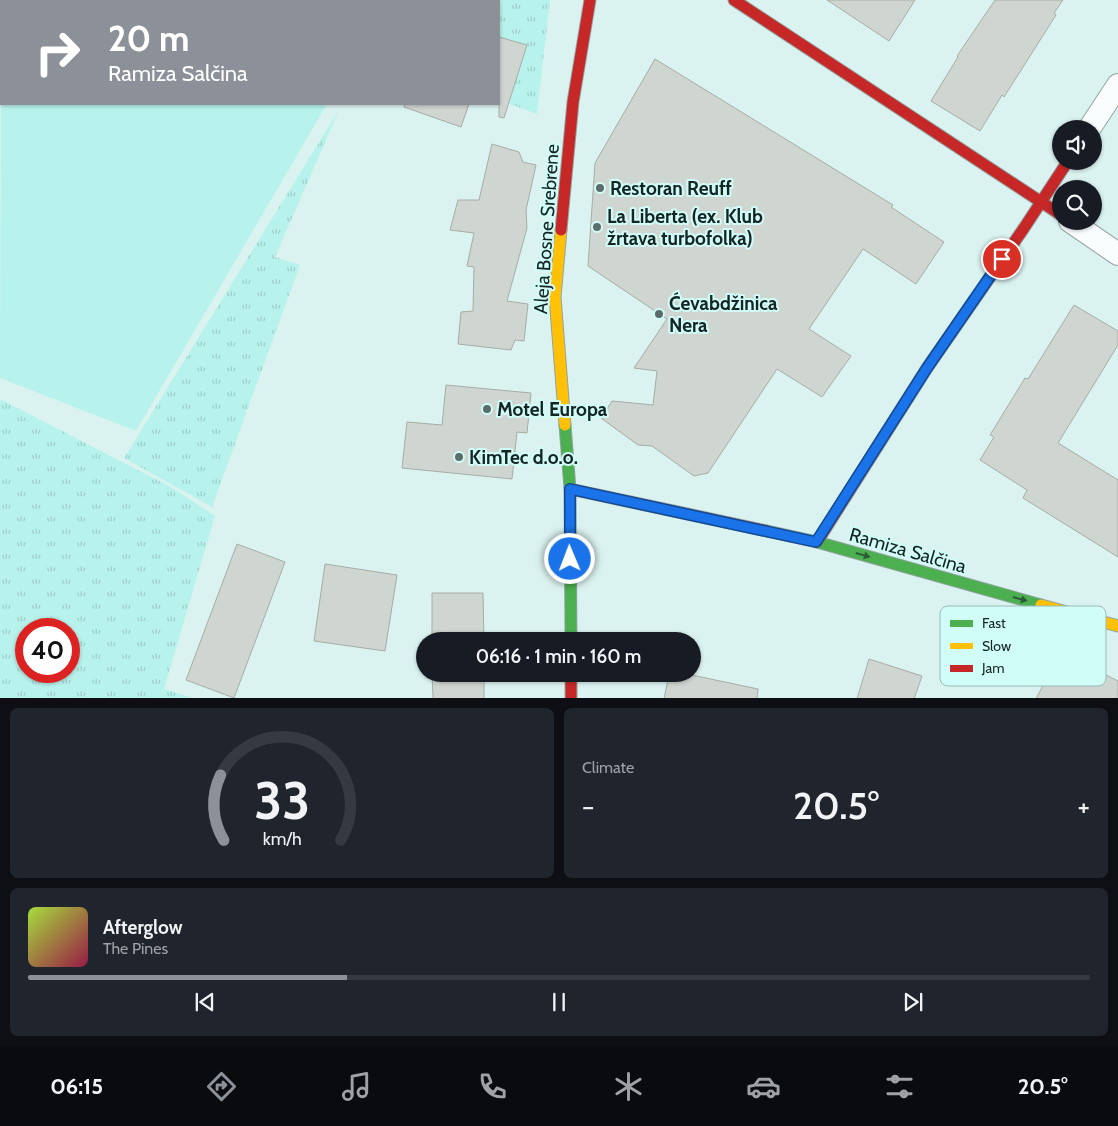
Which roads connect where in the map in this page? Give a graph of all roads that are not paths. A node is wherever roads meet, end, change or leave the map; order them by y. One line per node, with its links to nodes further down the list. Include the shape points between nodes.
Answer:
1 (590, 0): 10 (street, Aleja Bosne Srebrene, via 573,102 555,297)
2 (734, 0): 6 (street)
3 (1118, 85): 4 (street)
4 (1095, 120)
5 (1062, 170): 6 (street)
6 (1041, 202): 7 (street); 11 (street, via 927,368)
7 (1052, 209)
8 (1083, 230): 9 (street)
9 (1118, 254)
10 (570, 489): 11 (street, Ramiza Salčina); 13 (street, Aleja Bosne Srebrene)
11 (816, 542): 12 (street, Ramiza Salčina, one-way to 12)
12 (1046, 606)
13 (571, 632)
14 (571, 682): 15 (street)
15 (571, 698)

